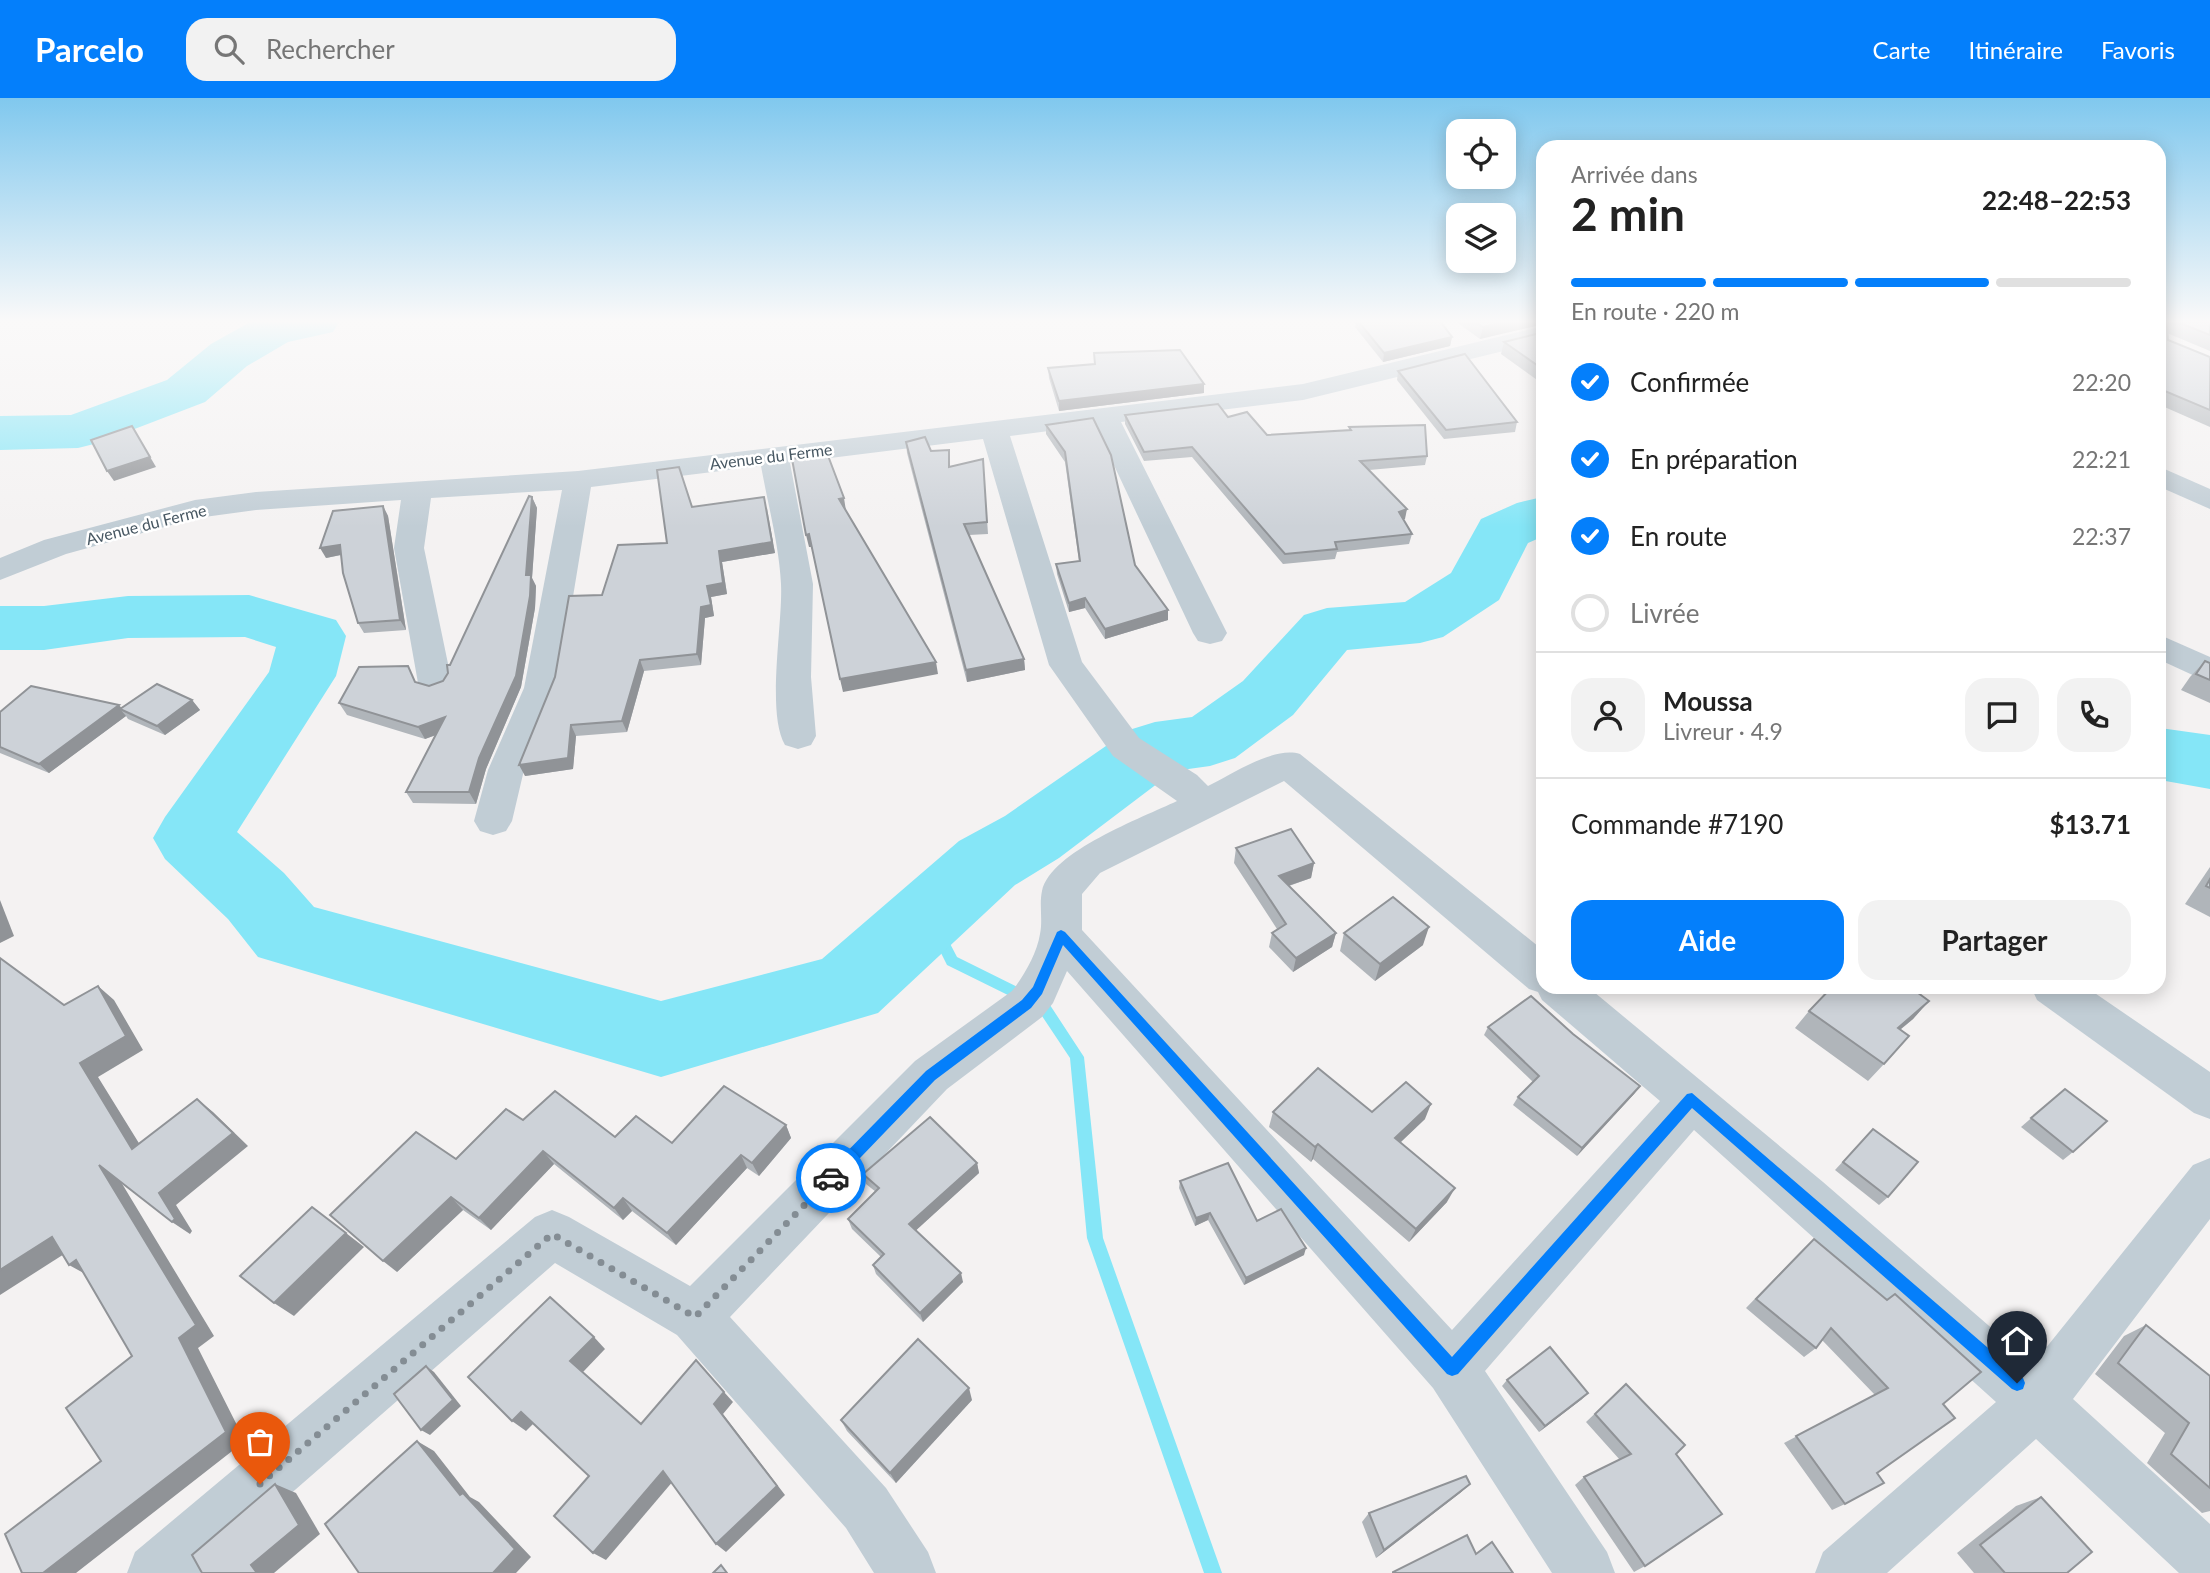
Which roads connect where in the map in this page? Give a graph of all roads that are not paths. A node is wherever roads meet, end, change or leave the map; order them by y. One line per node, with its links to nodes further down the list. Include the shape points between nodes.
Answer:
1 (1312, 390): 2 (street, Avenue du Ferme)
2 (1105, 416): 3 (street, Avenue du Ferme); 10 (street)
3 (994, 430): 4 (street, Avenue du Ferme); 15 (street, via 1066,665 1126,747)
4 (774, 456): 6 (street, Avenue du Ferme); 14 (street, via 797,584 794,677)
5 (2166, 479): 8 (street)
6 (578, 480): 7 (street, Avenue du Ferme); 16 (street, via 541,688 506,770)
7 (417, 492): 9 (street, Avenue du Ferme, via 195,509 55,547); 13 (street, via 409,548)
8 (2210, 500)
9 (0, 570)
10 (1210, 633)
11 (2166, 649): 12 (street)
12 (2210, 671)
13 (435, 683)
14 (798, 736)
15 (1193, 794): 17 (street, via 1086,862 1062,890); 18 (street, via 1287,763)
16 (493, 821)
17 (1061, 935): 24 (street, via 1032,997 931,1075); 25 (street)
18 (1536, 969)
19 (1565, 994): 22 (street)
20 (2062, 994): 21 (street)
21 (2210, 1098)
22 (1692, 1099): 25 (street); 26 (street)
23 (2210, 1181): 26 (street)
24 (695, 1317): 28 (street, via 552,1234); 29 (street, via 866,1508)
25 (1452, 1369): 30 (street)
26 (2038, 1401): 27 (street); 31 (street)
27 (2210, 1563)
28 (156, 1573)
29 (907, 1573)
30 (1586, 1573)
31 (1843, 1573)

